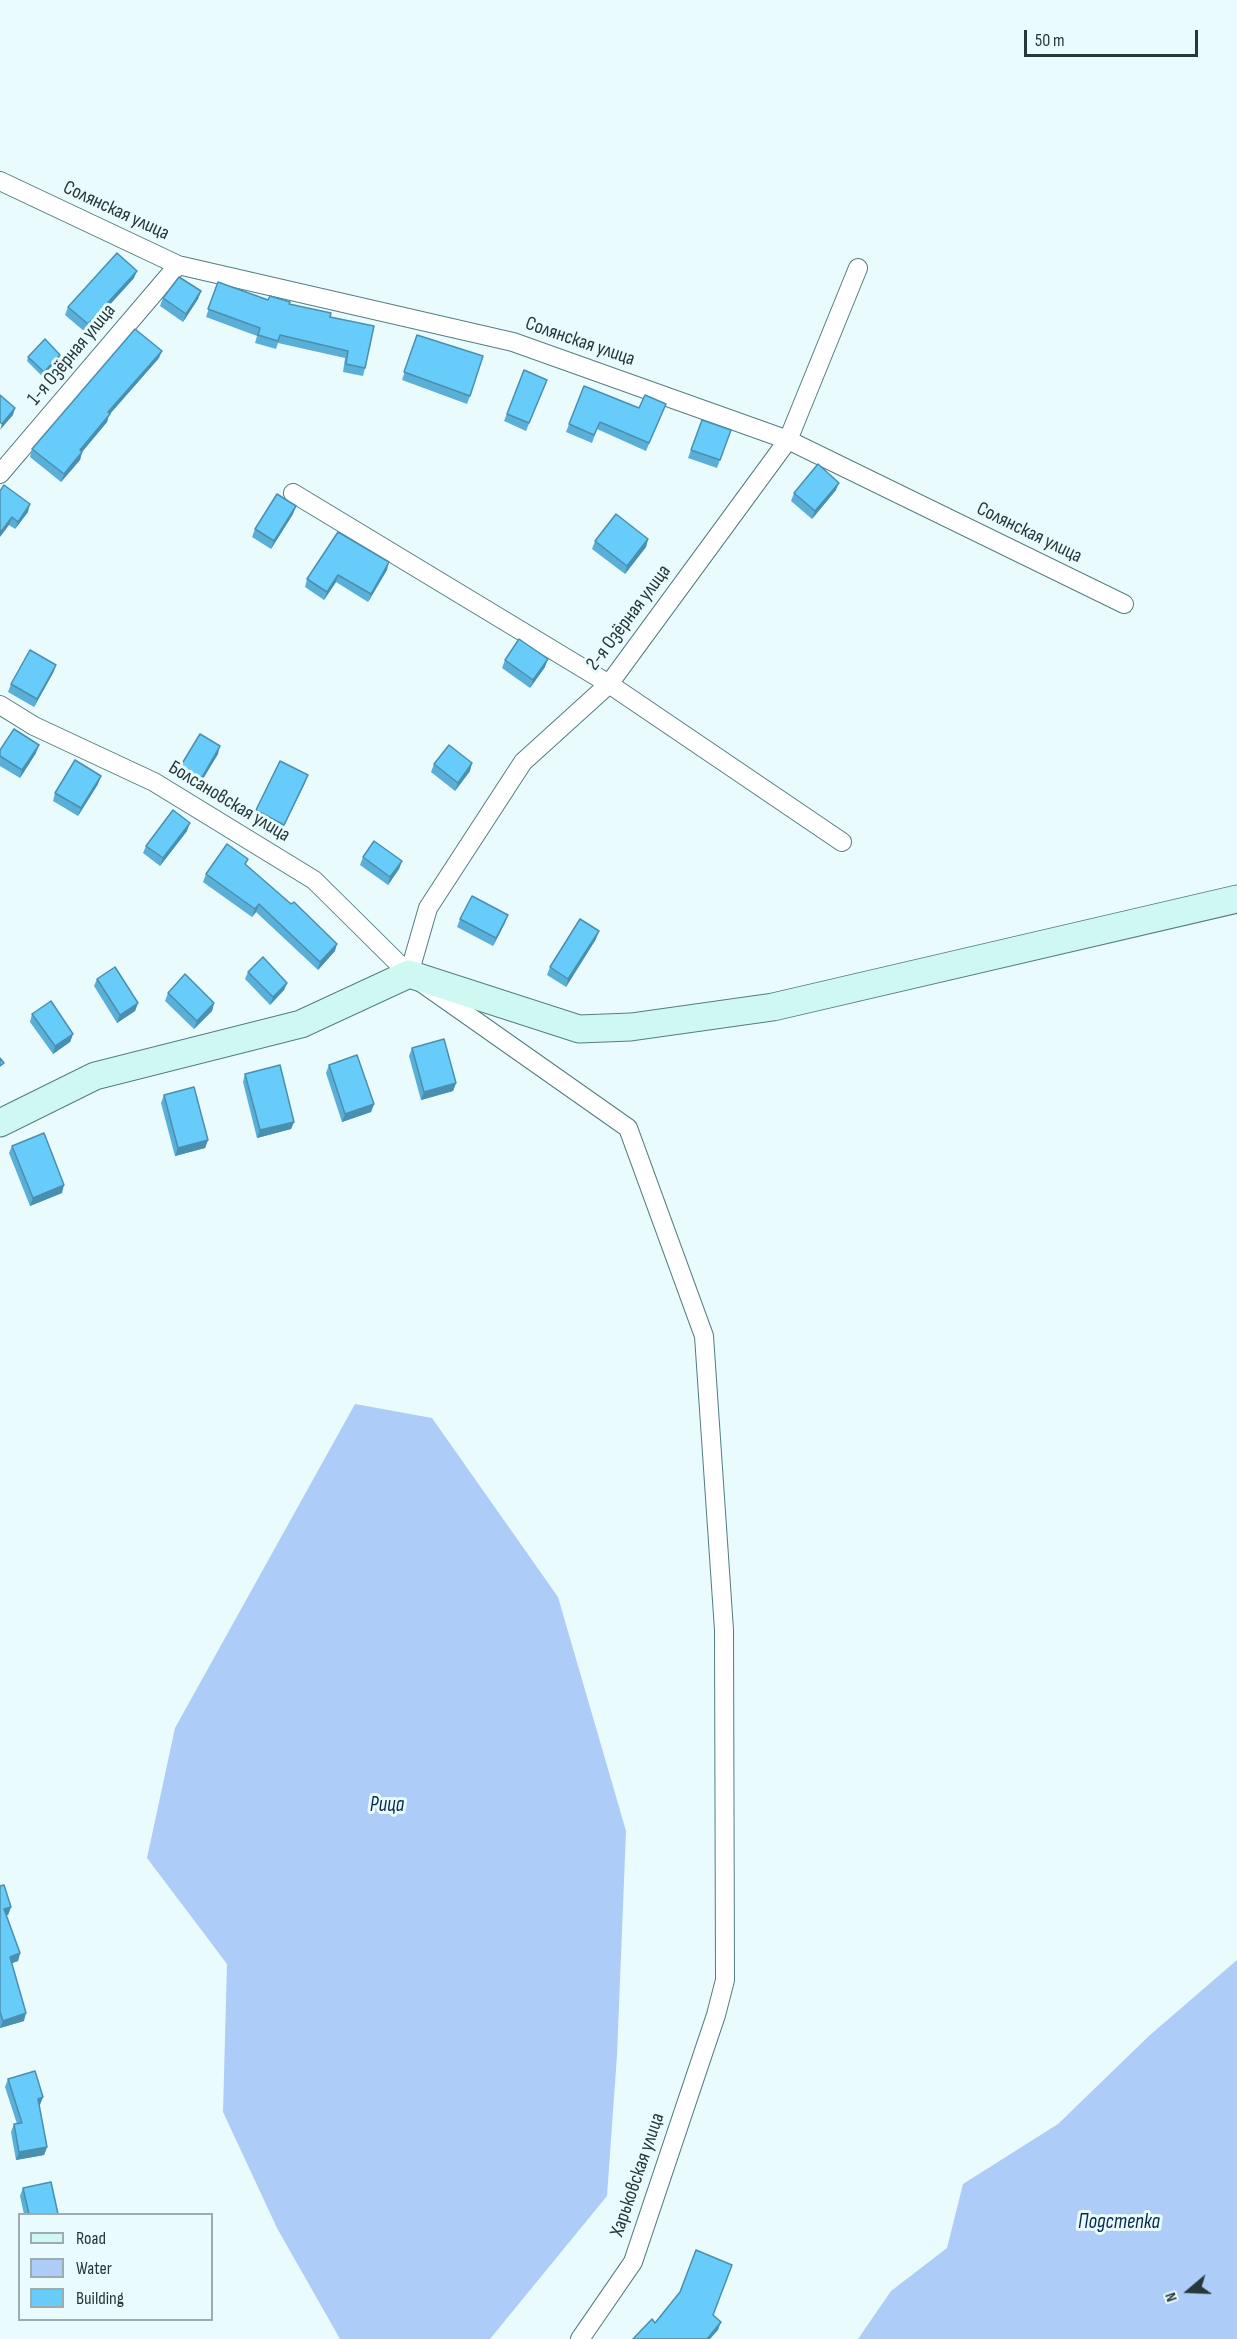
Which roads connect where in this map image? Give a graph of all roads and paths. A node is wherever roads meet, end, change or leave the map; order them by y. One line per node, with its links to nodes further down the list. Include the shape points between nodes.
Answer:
1 (0, 181): 2 (street, Солянская улица)
2 (178, 265): 4 (street, Солянская улица, via 513,342); 5 (street, 1-я Озёрная улица)
3 (858, 268): 4 (street, 2-я Озёрная улица)
4 (788, 440): 7 (street, Солянская улица); 8 (street, 2-я Озёрная улица)
5 (0, 474)
6 (293, 493): 8 (street)
7 (1124, 604)
8 (609, 684): 10 (street); 12 (street, 2-я Озёрная улица, via 524,762 428,908)
9 (0, 705): 12 (street, Болсановская улица, via 34,726 154,783 314,880)
10 (842, 842)
11 (1237, 899): 12 (street, via 773,1007 631,1027 579,1029)
12 (409, 974): 13 (street, via 301,1024 95,1076); 14 (street, Болсановская улица, via 628,1128 704,1336 724,1630 725,1980)
13 (0, 1123)
14 (716, 2015): 15 (street, Харьковская улица, via 633,2262)
15 (580, 2339)

